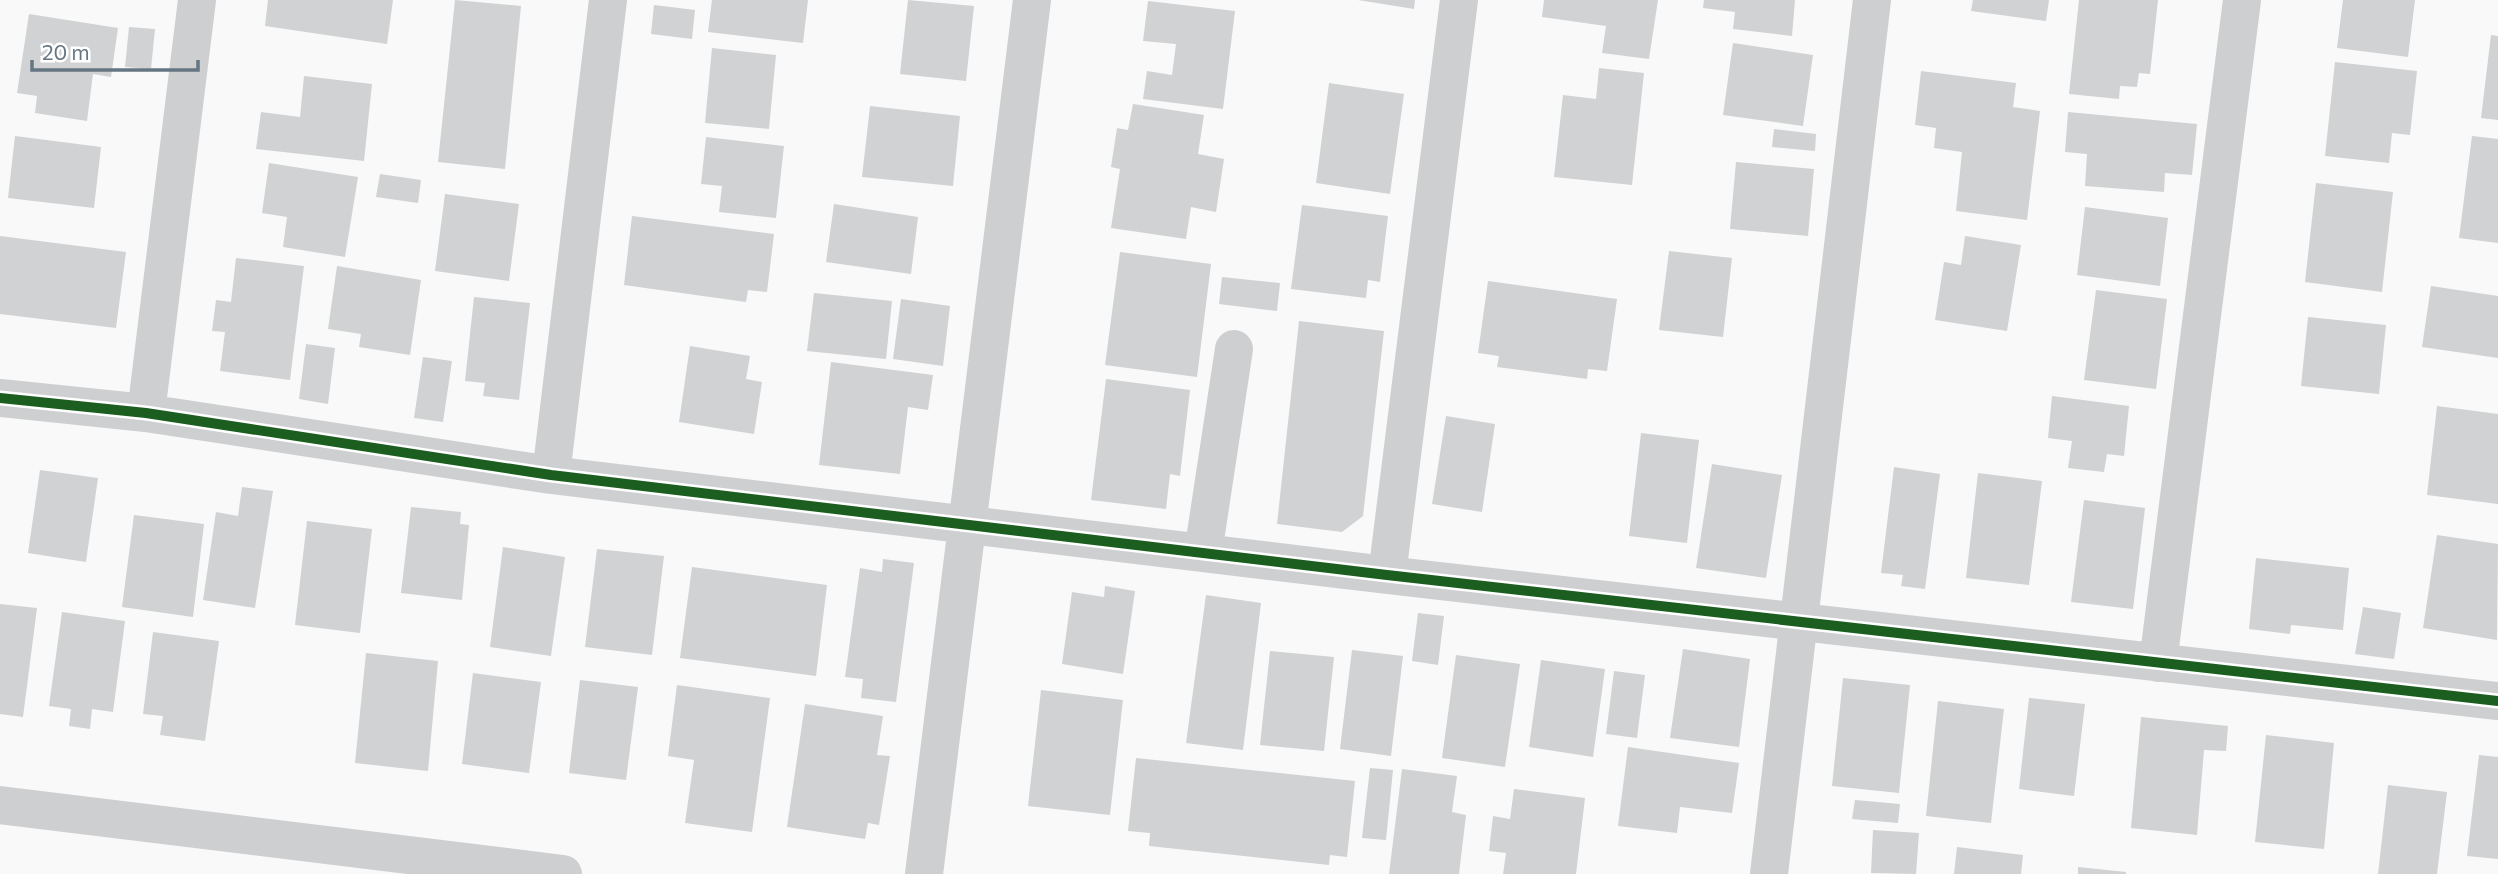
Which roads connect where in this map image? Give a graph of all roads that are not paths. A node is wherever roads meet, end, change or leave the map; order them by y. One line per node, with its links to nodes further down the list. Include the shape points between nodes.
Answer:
1 (197, 0): 9 (street)
2 (608, 0): 10 (street)
3 (1032, 0): 11 (street)
4 (1459, 0): 13 (street)
5 (1872, 0): 14 (street)
6 (2242, 0): 15 (street)
7 (1234, 349): 12 (street)
8 (0, 398): 9 (street)
9 (146, 413): 10 (street)
10 (551, 475): 11 (street)
11 (965, 525): 12 (street); 20 (street)
12 (1203, 553): 13 (street)
13 (1387, 575): 14 (street)
14 (1798, 621): 15 (street); 21 (street)
15 (2158, 663): 16 (street)
16 (2498, 701)
17 (0, 805): 18 (street)
18 (504, 870): 19 (street)
19 (563, 874)
20 (924, 874)
21 (1769, 874)

